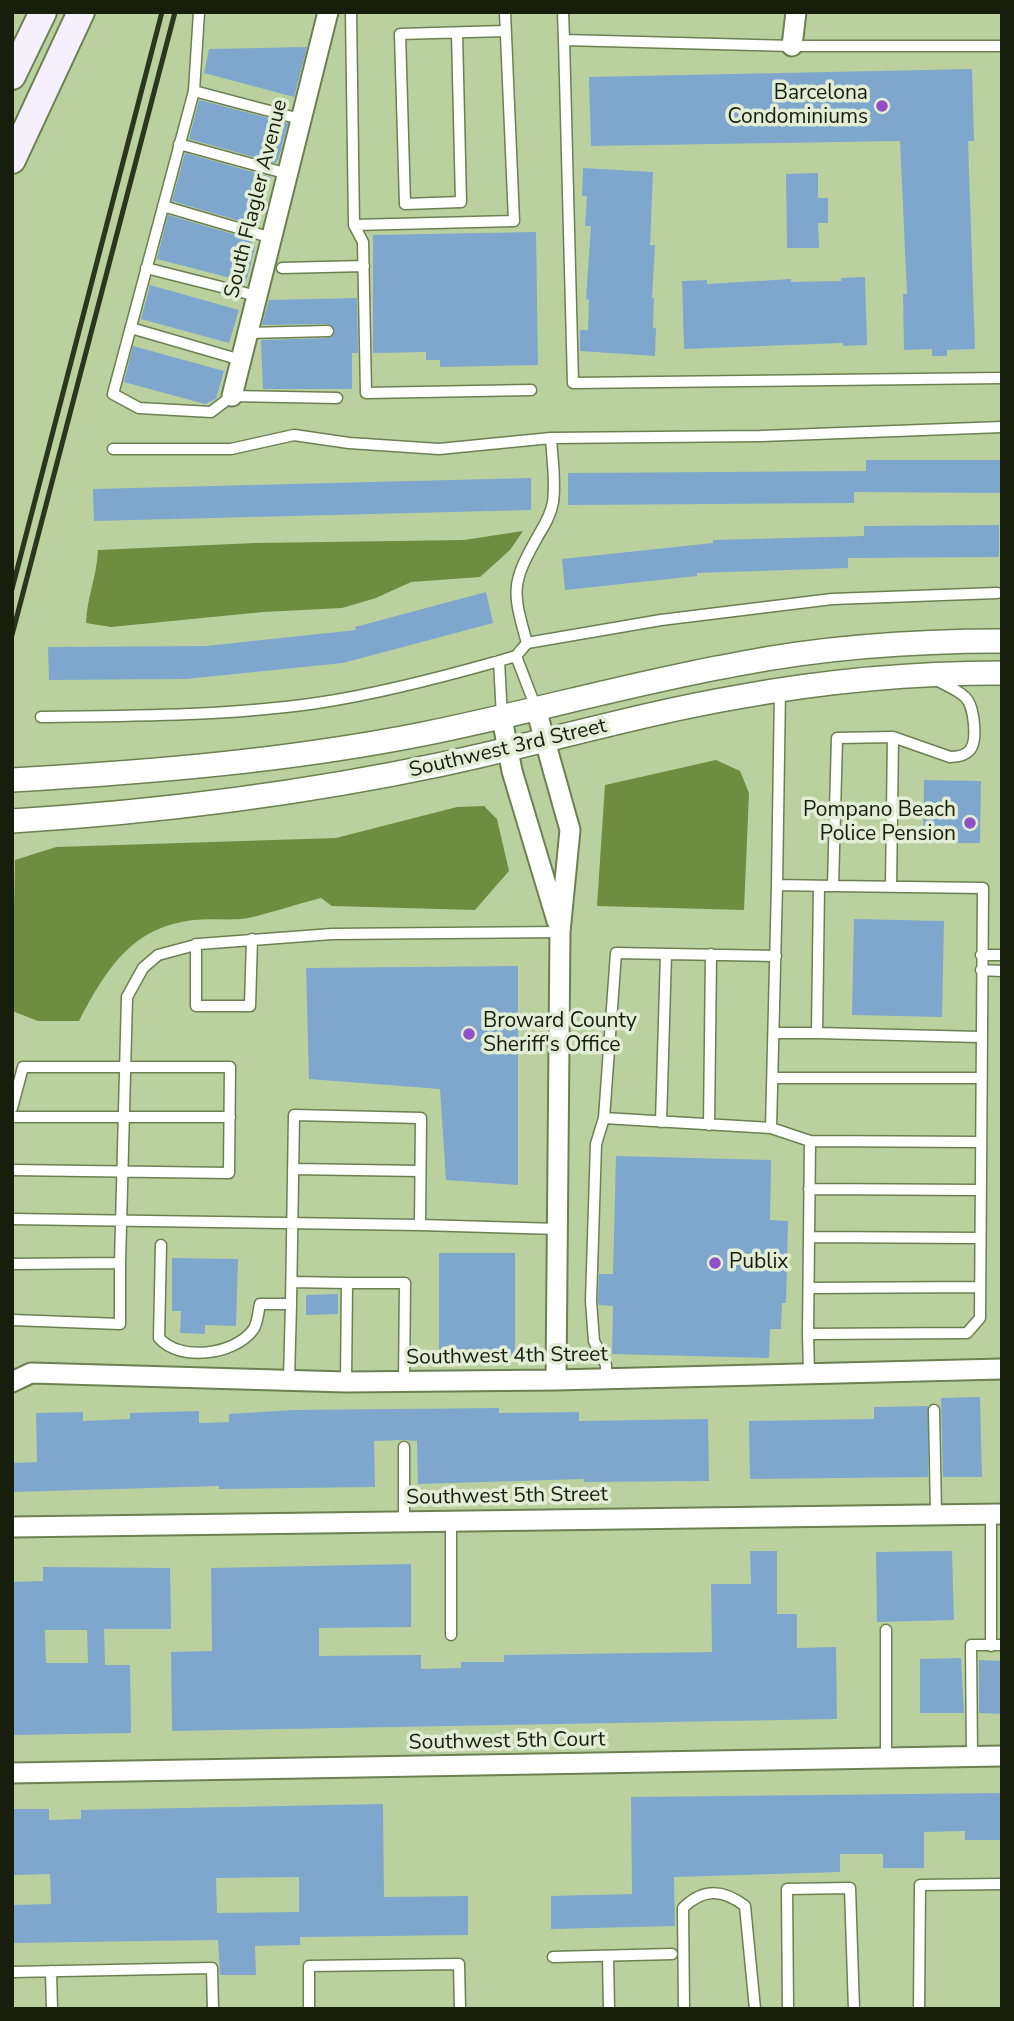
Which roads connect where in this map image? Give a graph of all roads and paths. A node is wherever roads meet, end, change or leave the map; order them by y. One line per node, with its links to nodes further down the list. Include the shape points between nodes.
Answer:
1 (43, 12): 14 (main road)
2 (80, 12): 18 (main road)
3 (199, 12): 15 (lane)
4 (328, 12): 16 (street, South Flagler Avenue)
5 (351, 12): 21 (lane)
6 (505, 12): 9 (lane)
7 (563, 12): 11 (lane)
8 (796, 12): 12 (street)
9 (505, 31): 10 (lane); 21 (lane, via 514,221)
10 (457, 33): 10 (lane, via 400,34 405,204 461,202)
11 (564, 40): 12 (lane); 31 (lane, via 573,383)
12 (792, 46): 13 (lane)
13 (1002, 46)
14 (12, 76)
15 (194, 91): 16 (lane); 17 (lane)
16 (300, 119): 19 (street, South Flagler Avenue)
17 (179, 144): 19 (lane); 20 (lane)
18 (12, 160)
19 (288, 174): 22 (street, South Flagler Avenue)
20 (163, 206): 22 (lane); 24 (lane)
21 (354, 225): 23 (lane, via 363,242)
22 (272, 238): 26 (street, South Flagler Avenue)
23 (364, 266): 25 (lane); 32 (lane, via 366,393)
24 (146, 268): 26 (lane); 27 (lane)
25 (282, 268)
26 (257, 296): 29 (street, South Flagler Avenue)
27 (131, 328): 30 (lane); 33 (lane, via 113,394 138,408 211,412)
28 (328, 331): 29 (lane)
29 (248, 333): 30 (street, South Flagler Avenue)
30 (241, 360): 33 (street, South Flagler Avenue)
31 (1002, 378)
32 (531, 390)
33 (232, 396): 34 (lane)
34 (337, 398)
35 (1002, 427): 36 (lane)
36 (551, 438): 37 (lane, via 439,449 294,435 231,449); 40 (lane, via 553,503 516,583 516,604)
37 (113, 449)
38 (997, 593): 40 (lane, via 832,599)
39 (1002, 641): 46 (street, Southwest 3rd Street, via 828,649 682,674)
40 (527, 643): 41 (lane)
41 (516, 656): 42 (lane); 46 (lane)
42 (499, 661): 47 (lane, via 316,704 239,712); 48 (lane)
43 (1002, 673): 44 (street, Southwest 3rd Street)
44 (928, 675): 45 (street, Southwest 3rd Street); 49 (lane, via 966,697 972,713 973,745 960,757 950,757)
45 (780, 690): 50 (street, Southwest 3rd Street); 54 (lane)
46 (536, 709): 48 (street, Southwest 3rd Street); 50 (street)
47 (41, 717)
48 (502, 718): 51 (street); 52 (street, Southwest 3rd Street, via 286,757)
49 (893, 737): 56 (lane, via 837,738); 57 (lane)
50 (545, 742): 51 (street, Southwest 3rd Street); 58 (street, via 570,830)
51 (507, 750): 53 (street, Southwest 3rd Street, via 378,778 243,798); 58 (street)
52 (12, 780)
53 (12, 821)
54 (777, 885): 55 (lane); 65 (lane)
55 (819, 886): 56 (lane); 69 (lane)
56 (833, 886): 57 (lane)
57 (891, 887): 63 (lane, via 983,888)
58 (560, 932): 59 (lane); 94 (street)
59 (252, 939): 60 (lane); 60 (lane, via 250,1006 195,1006)
60 (196, 944): 71 (lane, via 158,955 133,983 127,997)
61 (666, 954): 62 (lane); 78 (lane, via 616,953); 79 (lane)
62 (711, 954): 65 (lane); 80 (lane)
63 (981, 955): 64 (lane); 66 (lane)
64 (1002, 955)
65 (775, 956): 68 (lane)
66 (981, 970): 67 (lane); 70 (lane)
67 (1002, 971)
68 (774, 1033): 69 (lane); 72 (lane)
69 (817, 1033): 70 (lane)
70 (980, 1037): 73 (lane)
71 (125, 1067): 74 (lane, via 23,1067); 76 (lane); 77 (lane, via 230,1067)
72 (773, 1078): 73 (lane); 81 (lane)
73 (980, 1079): 83 (lane)
74 (12, 1108)
75 (12, 1117): 76 (lane)
76 (124, 1118): 77 (lane); 87 (lane)
77 (230, 1118): 87 (lane, via 229,1172)
78 (604, 1118): 79 (lane); 110 (lane, via 596,1144 591,1301 594,1341 606,1365)
79 (661, 1122): 80 (lane)
80 (709, 1125): 81 (lane)
81 (771, 1128): 82 (lane)
82 (810, 1141): 83 (lane); 88 (lane)
83 (979, 1142): 89 (lane)
84 (293, 1169): 86 (lane); 86 (lane, via 294,1115 421,1118); 92 (lane)
85 (12, 1170): 87 (lane)
86 (420, 1171): 93 (lane)
87 (123, 1172): 91 (lane)
88 (809, 1189): 89 (lane); 95 (lane)
89 (979, 1190): 96 (lane)
90 (12, 1219): 91 (lane)
91 (121, 1220): 92 (lane); 98 (lane)
92 (293, 1222): 93 (lane); 100 (lane)
93 (420, 1225): 94 (lane)
94 (558, 1228): 112 (street)
95 (809, 1237): 96 (lane); 103 (lane)
96 (979, 1238): 102 (lane)
97 (161, 1245): 104 (lane, via 159,1338 165,1346 221,1350 255,1327 260,1304)
98 (120, 1263): 99 (lane); 105 (lane, via 120,1324)
99 (12, 1264)
100 (292, 1282): 101 (lane); 104 (lane)
101 (347, 1283): 113 (lane); 114 (lane, via 405,1283)
102 (980, 1287): 103 (lane); 106 (lane, via 980,1318 967,1334)
103 (808, 1288): 106 (lane)
104 (291, 1304): 111 (lane)
105 (12, 1320)
106 (808, 1334): 108 (lane)
107 (1002, 1369): 108 (street, Southwest 4th Street)
108 (809, 1374): 110 (street, Southwest 4th Street)
109 (13, 1379): 111 (street, Southwest 4th Street, via 31,1373)
110 (606, 1379): 112 (street, Southwest 4th Street)
111 (289, 1380): 113 (street, Southwest 4th Street)
112 (556, 1380): 114 (street, Southwest 4th Street)
113 (346, 1382): 114 (street, Southwest 4th Street)
114 (404, 1382)
115 (934, 1410): 117 (lane)
116 (404, 1447): 120 (lane)
117 (936, 1514): 118 (street, Southwest 5th Street); 119 (street, Southwest 5th Street)
118 (996, 1514): 124 (lane)
119 (451, 1521): 120 (street, Southwest 5th Street); 123 (lane)
120 (404, 1522): 121 (street, Southwest 5th Street)
121 (12, 1527)
122 (886, 1630): 127 (lane)
123 (452, 1635)
124 (997, 1646): 126 (lane, via 971,1645)
125 (1002, 1756): 126 (street, Southwest 5th Court)
126 (972, 1757): 127 (street, Southwest 5th Court)
127 (886, 1758): 128 (street, Southwest 5th Court)
128 (12, 1773)
129 (1002, 1884): 144 (lane, via 920,1885)
130 (672, 1954): 132 (lane)
131 (553, 1956): 132 (lane)
132 (608, 1956): 139 (lane)
133 (51, 1971): 134 (lane); 135 (lane); 136 (lane, via 212,1968)
134 (12, 1972)
135 (52, 2009)
136 (213, 2009)
137 (309, 2009): 138 (lane, via 309,1966 459,1964)
138 (460, 2009)
139 (609, 2009)
140 (684, 2009): 141 (lane, via 683,1908 707,1892 729,1894 745,1906)
141 (755, 2009)
142 (788, 2009): 143 (lane, via 787,1889 850,1888)
143 (854, 2009)
144 (919, 2009)

